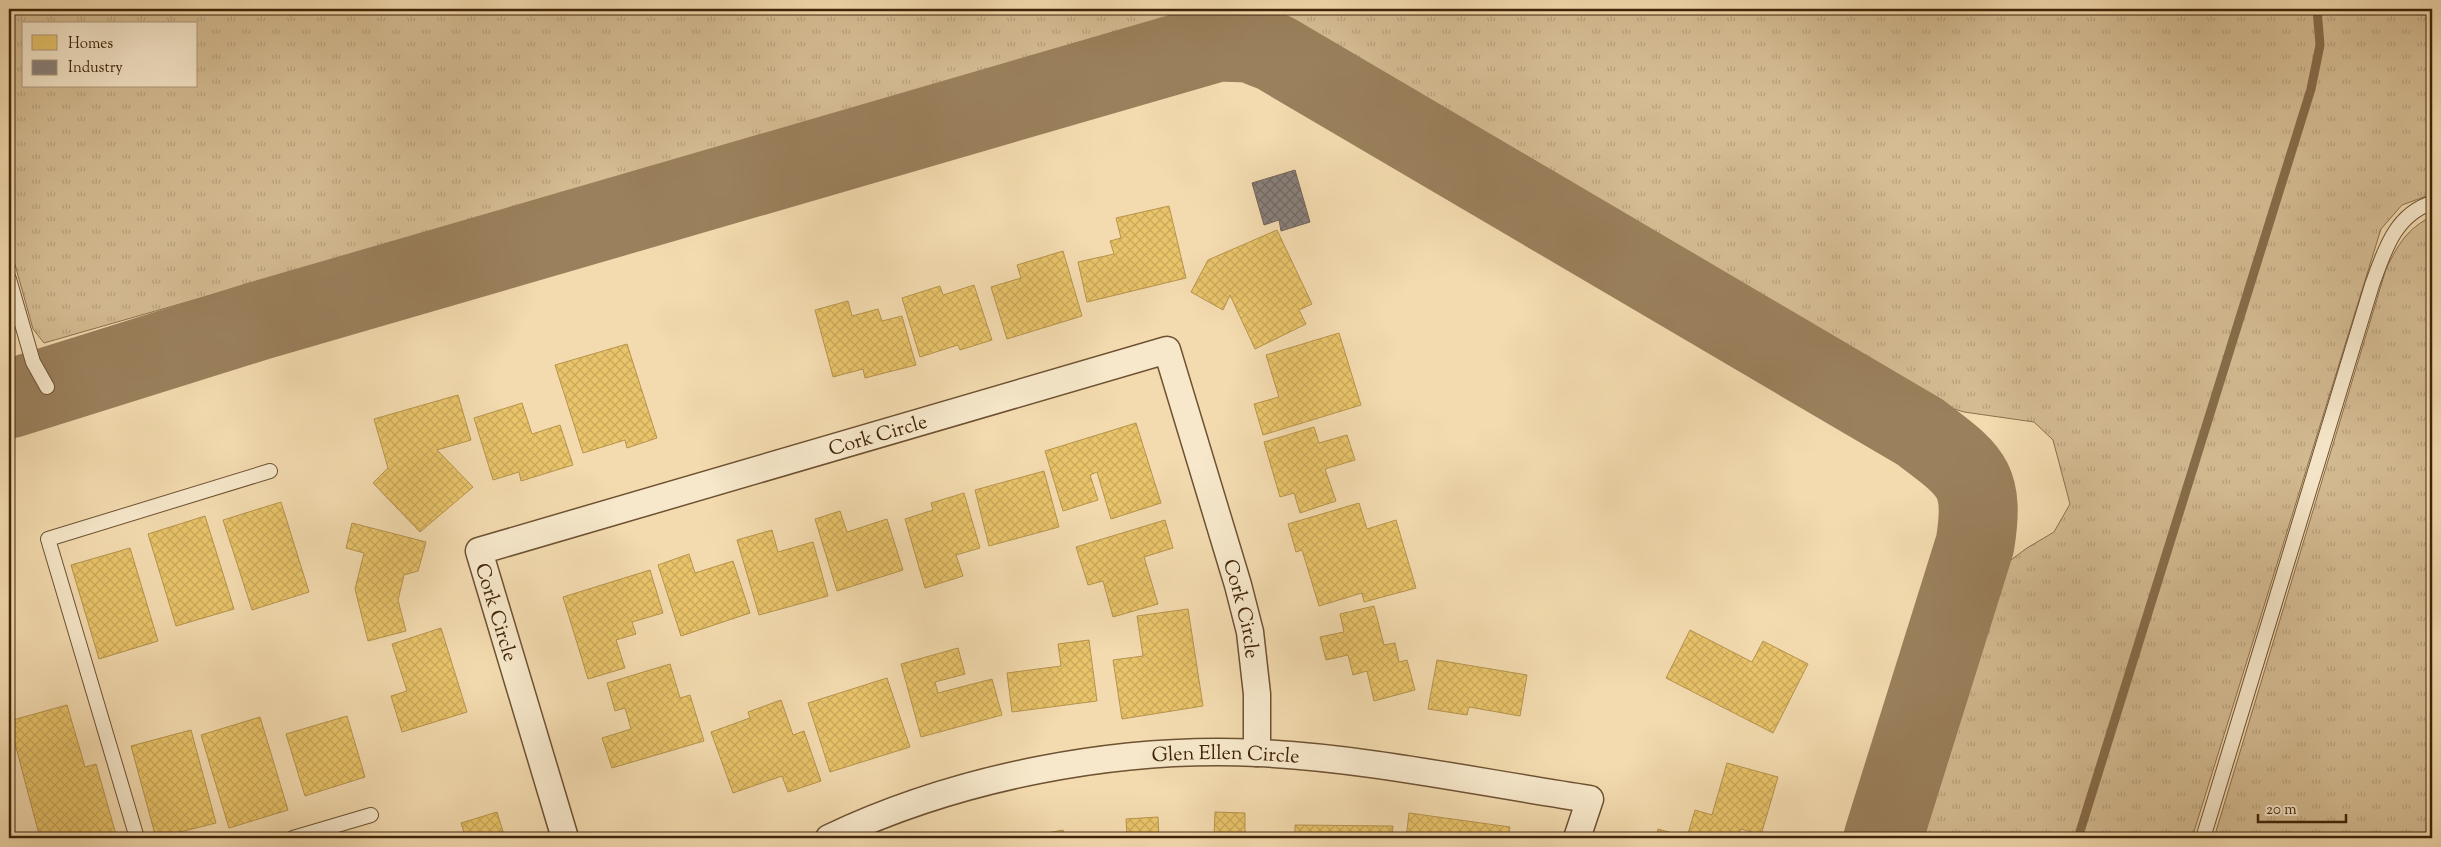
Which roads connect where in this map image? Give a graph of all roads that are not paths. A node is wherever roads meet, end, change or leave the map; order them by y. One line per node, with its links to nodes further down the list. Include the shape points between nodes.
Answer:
1 (2432, 203): 12 (lane, via 2402,222 2388,240)
2 (9, 279): 3 (lane, via 34,362)
3 (47, 387)
4 (270, 471): 7 (lane, via 48,539)
5 (1257, 753): 9 (street, Cork Circle, via 1257,694 1250,632 1166,350 479,551); 10 (street, Glen Ellen Circle, via 1176,754 1093,761 996,780 916,804); 11 (street, Glen Ellen Circle, via 1325,758 1590,800)
6 (371, 815): 8 (lane)
7 (137, 838)
8 (293, 838)
9 (565, 838)
10 (829, 838)
11 (1577, 838)
12 (2203, 838)

